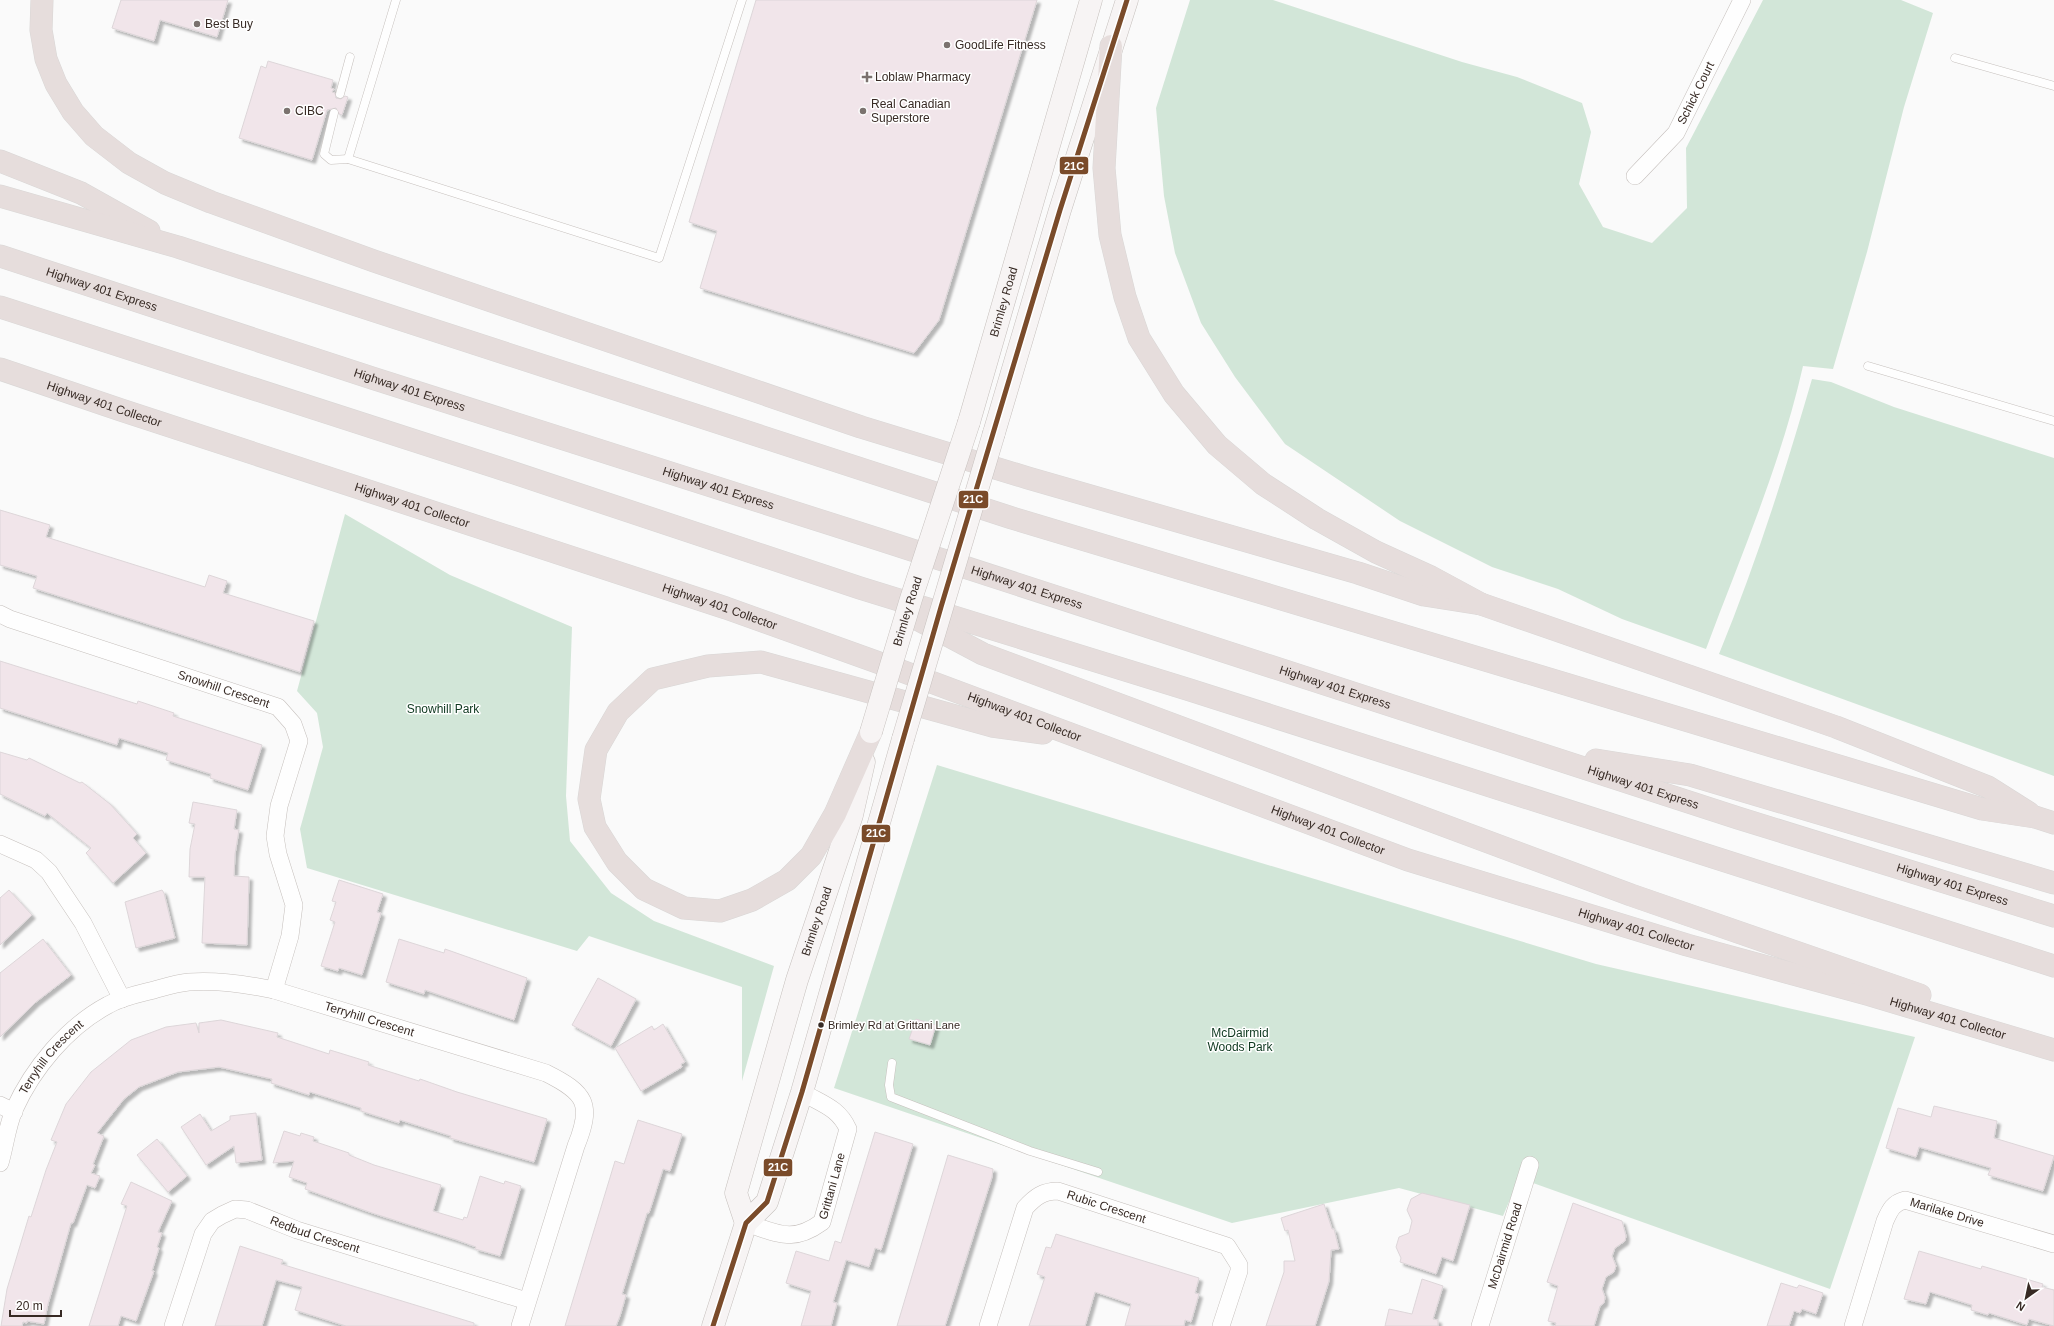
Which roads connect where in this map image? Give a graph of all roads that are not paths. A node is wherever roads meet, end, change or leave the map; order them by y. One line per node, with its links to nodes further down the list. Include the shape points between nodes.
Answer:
1 (42, 0): 26 (highway, via 41,30 46,59 56,84 73,112 94,136 129,163 165,184 374,260 861,427 1358,573 1424,595)
2 (396, 0): 13 (lane)
3 (742, 0): 13 (lane, via 659,258)
4 (1091, 0): 28 (main road, Brimley Road, bridge, via 969,422 910,599)
5 (1127, 0): 7 (main road)
6 (1742, 0): 15 (street, Schick Court, via 1676,133)
7 (1111, 46): 26 (highway, via 1104,168 1110,235 1125,297 1139,338 1174,394 1217,445 1264,484 1317,519 1376,552 1431,577); 41 (main road, bridge, via 903,739)
8 (350, 56): 11 (lane)
9 (1955, 58): 10 (lane)
10 (2054, 86)
11 (340, 94)
12 (334, 112): 13 (lane, via 324,154 331,160)
13 (348, 159)
14 (0, 161): 17 (highway, via 81,193)
15 (1635, 176)
16 (0, 196): 17 (highway)
17 (178, 247): 31 (highway, via 1012,518 1982,809)
18 (0, 256): 30 (highway, Highway 401 Express)
19 (0, 307): 25 (highway)
20 (1868, 366): 24 (lane)
21 (0, 369): 23 (highway, Highway 401 Collector)
22 (0, 378): 23 (highway)
23 (121, 410): 29 (highway, Highway 401 Collector, via 726,608)
24 (2054, 421)
25 (860, 588): 35 (highway, via 1205,695); 38 (highway, via 983,654 1631,895)
26 (1481, 604): 31 (highway, via 1836,728 1988,787)
27 (0, 614): 36 (street, Snowhill Crescent, via 278,707 293,724 299,741 279,806 275,836 294,904 290,936)
28 (871, 732): 29 (highway, via 835,814 811,856 787,880 752,900 720,911 684,908 644,889 617,862 596,827 589,799 596,750 618,712 653,679 708,666 761,662 992,726); 46 (main road, Brimley Road, via 852,815 797,980 736,1193)
29 (1080, 738): 39 (highway, Highway 401 Collector, via 1408,860 1687,945 1870,995)
30 (1529, 749): 33 (highway, via 1690,775); 34 (highway, Highway 401 Express, via 1746,821)
31 (2044, 820)
32 (0, 844): 37 (street, via 36,860 49,872 83,923)
33 (2054, 883)
34 (2054, 916)
35 (2054, 966)
36 (274, 990): 37 (street, Terryhill Crescent, via 237,983 188,982); 48 (street, Terryhill Crescent, via 546,1073 572,1088 586,1109 585,1124)
37 (122, 999): 42 (street, Terryhill Crescent, via 92,1015 63,1039)
38 (2054, 1042)
39 (2054, 1050)
40 (892, 1063): 45 (lane, via 888,1085 891,1097 1030,1151)
41 (802, 1092): 46 (main road, via 767,1202); 46 (street, Grittani Lane, via 835,1110 848,1129 822,1222 809,1231 790,1235)
42 (7, 1109): 43 (street, Terryhill Crescent)
43 (0, 1163)
44 (1530, 1165): 54 (street, McDairmid Road)
45 (1098, 1172)
46 (746, 1223): 51 (main road)
47 (2054, 1244): 55 (street, Marilake Drive, via 1905,1200 1898,1202 1892,1207 1885,1221)
48 (527, 1301): 49 (street, Redbud Crescent, via 297,1230 247,1210 236,1209 212,1221 203,1234); 50 (street, Terryhill Crescent)
49 (173, 1326)
50 (520, 1326)
51 (713, 1326)
52 (988, 1326): 53 (street, Rubic Crescent, via 1025,1208 1036,1196 1058,1191 1227,1246 1239,1265 1239,1271)
53 (1221, 1326)
54 (1480, 1326)
55 (1853, 1326)

